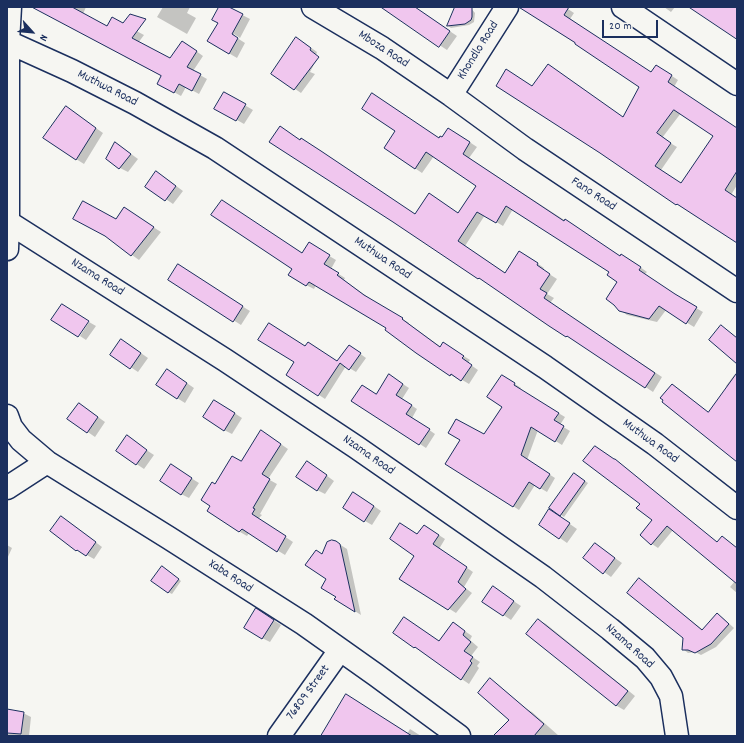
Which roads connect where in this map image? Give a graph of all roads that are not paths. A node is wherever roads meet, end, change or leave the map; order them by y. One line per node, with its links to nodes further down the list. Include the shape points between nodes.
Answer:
1 (10, 7): 5 (street)
2 (313, 7): 7 (street, Mboza Road, via 382,48)
3 (507, 7): 7 (street, Khondlo Road)
4 (623, 7): 6 (street)
5 (8, 42): 8 (street); 15 (street, Muthwa Road, via 135,103 215,148 546,367 655,444)
6 (737, 84)
7 (451, 95): 11 (street, Fano Road, via 525,149)
8 (8, 162): 9 (street)
9 (8, 222): 10 (street); 19 (street, Nzama Road, via 226,360 543,577 645,658 661,677 670,696)
10 (7, 249)
11 (737, 291)
12 (7, 416): 13 (street, Xaba Road, via 11,427 21,440)
13 (47, 462): 14 (street); 16 (street, Xaba Road, via 304,624)
14 (7, 488)
15 (737, 508)
16 (340, 650): 17 (street, 76809 Street); 18 (street, Xaba Road)
17 (278, 736)
18 (459, 736)
19 (677, 736)

